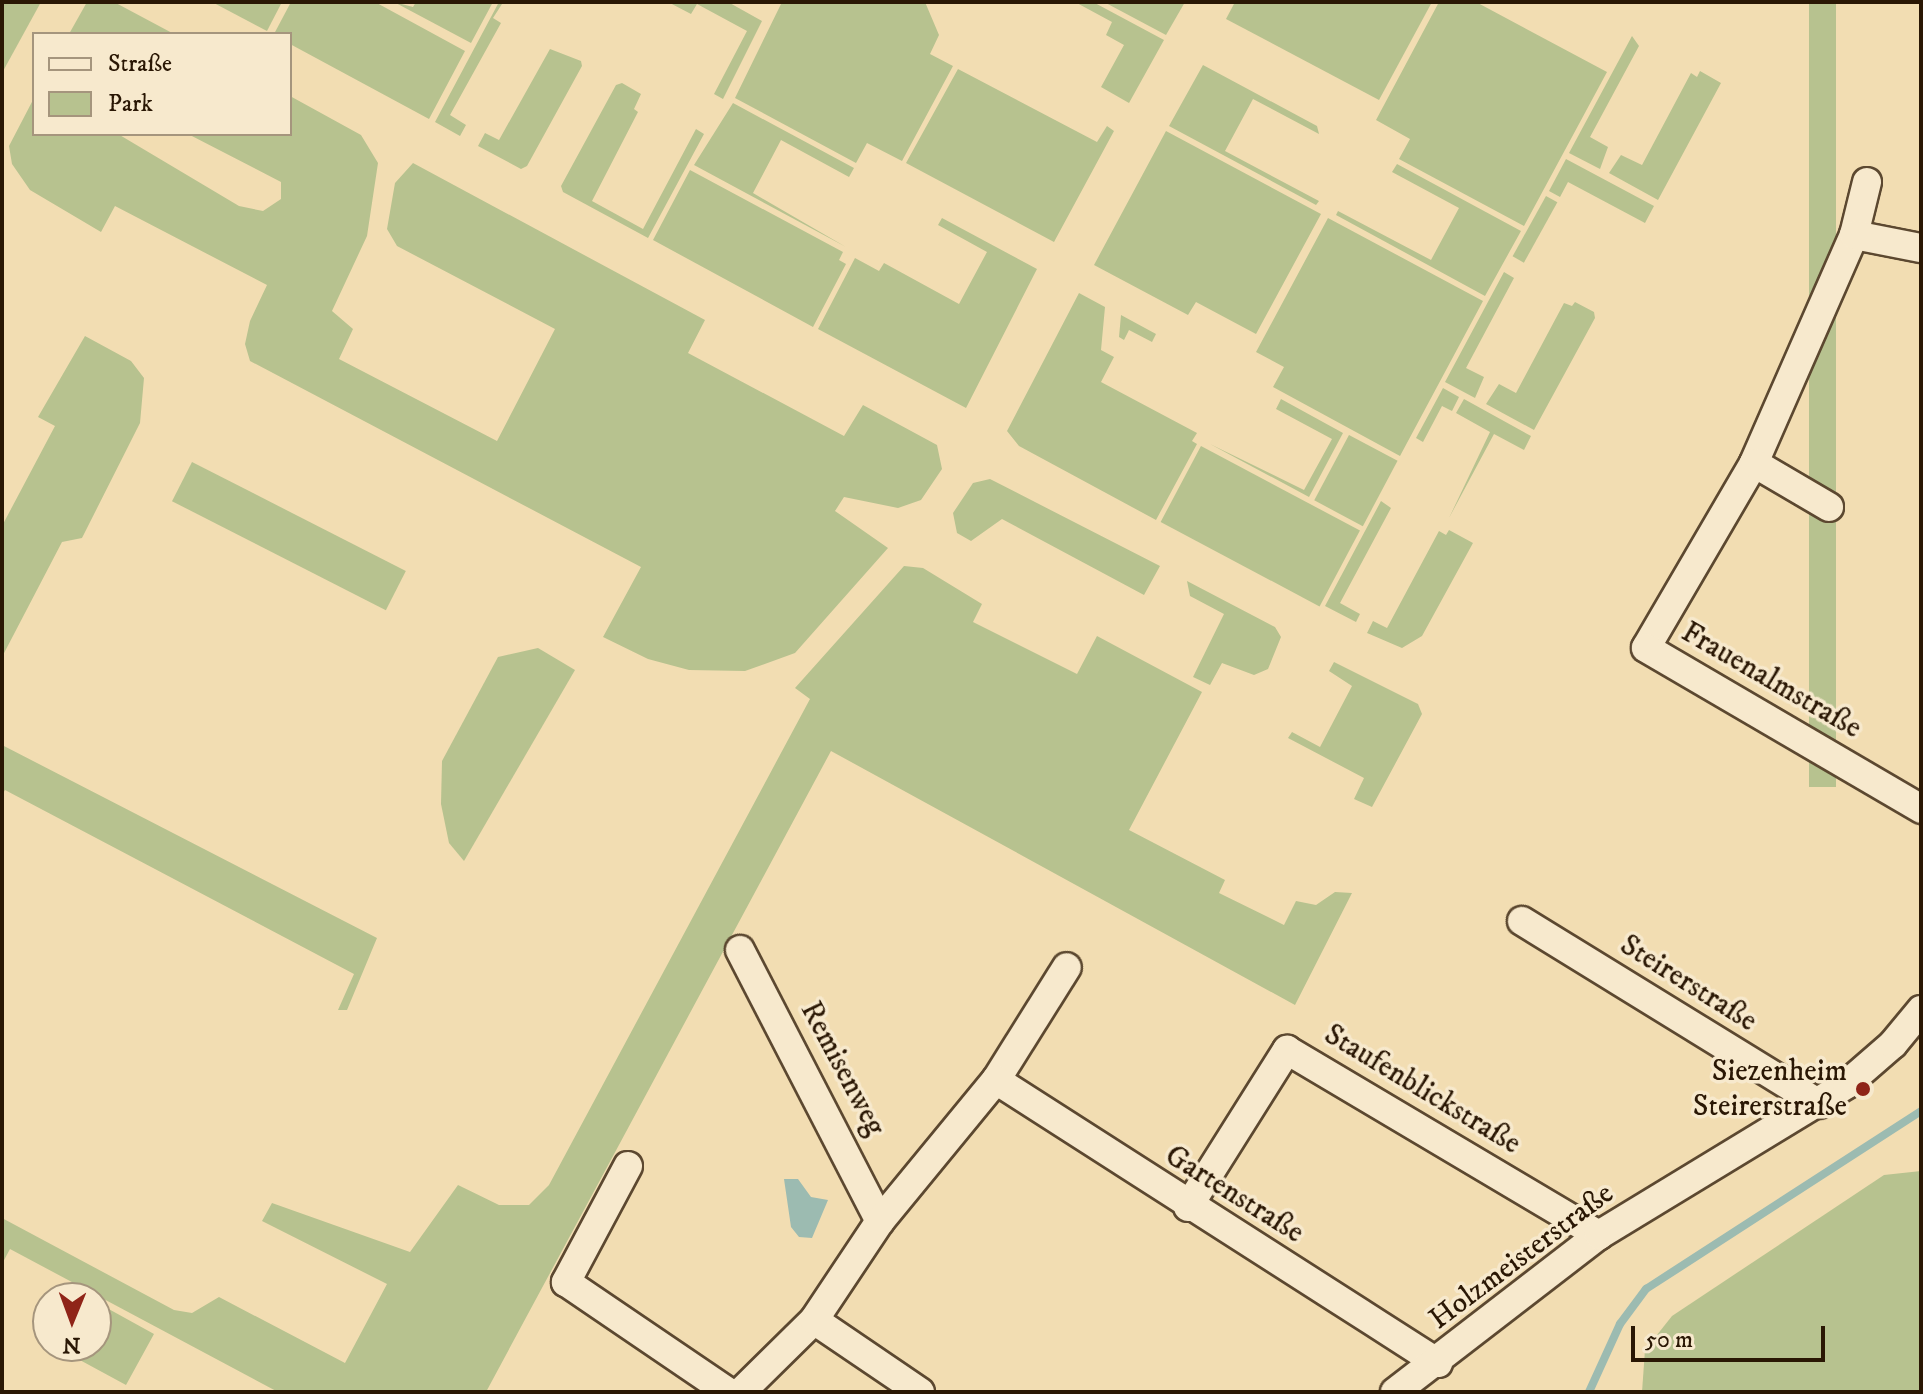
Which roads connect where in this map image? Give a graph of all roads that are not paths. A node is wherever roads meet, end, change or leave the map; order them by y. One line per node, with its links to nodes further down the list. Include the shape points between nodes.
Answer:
1 (1867, 182): 2 (street, Frauenalmstraße)
2 (1854, 235): 3 (street); 4 (street, Frauenalmstraße)
3 (1921, 248)
4 (1754, 463): 5 (street); 6 (street, Frauenalmstraße, via 1646,648)
5 (1829, 507)
6 (1921, 809)
7 (1522, 921): 12 (street, Steirerstraße)
8 (740, 950): 15 (street, Remisenweg)
9 (1067, 967): 11 (street)
10 (1921, 1010): 12 (street, Holzmeisterstraße, via 1893,1044)
11 (996, 1080): 14 (street, Gartenstraße); 15 (street)
12 (1819, 1104): 16 (street, Holzmeisterstraße)
13 (628, 1166): 19 (street, via 566,1282)
14 (1188, 1207): 16 (street, Staufenblickstraße, via 1287,1050); 18 (street, Gartenstraße)
15 (880, 1221): 17 (street)
16 (1599, 1235): 18 (street, Holzmeisterstraße)
17 (814, 1320): 20 (street); 21 (street)
18 (1438, 1363): 22 (street, Holzmeisterstraße)
19 (728, 1392)
20 (741, 1392)
21 (920, 1392)
22 (1395, 1392)

